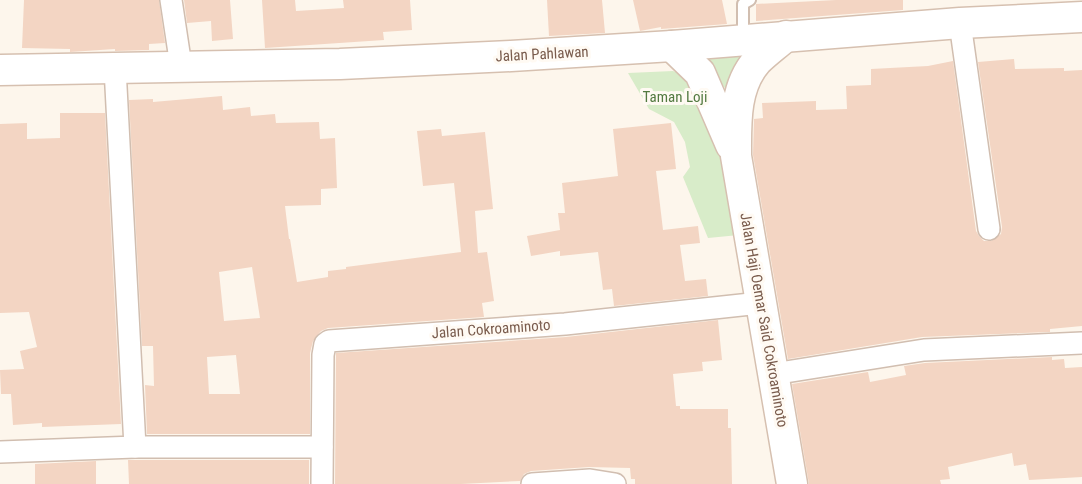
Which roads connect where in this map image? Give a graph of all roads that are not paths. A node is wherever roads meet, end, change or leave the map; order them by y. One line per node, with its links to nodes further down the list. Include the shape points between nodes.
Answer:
1 (171, 0): 8 (street)
2 (750, 0): 6 (lane, via 743,4)
3 (1078, 12): 4 (main road, Jalan Pahlawan)
4 (960, 22): 5 (main road, Jalan Pahlawan); 12 (street)
5 (786, 36): 6 (main road, Jalan Pahlawan); 11 (main road, via 756,62 744,82 737,113)
6 (744, 40): 7 (main road, Jalan Pahlawan)
7 (672, 46): 8 (main road, Jalan Pahlawan, via 340,64); 11 (main road, via 700,73)
8 (181, 66): 9 (main road, Jalan Pahlawan)
9 (115, 68): 10 (main road, Jalan Pahlawan); 16 (street)
10 (0, 70)
11 (736, 156): 13 (main road, Jalan Haji Oemar Said Cokroaminoto)
12 (989, 229)
13 (760, 303): 15 (main road, Jalan Haji Oemar Said Cokroaminoto); 17 (street, Jalan Cokroaminoto, via 565,324 334,340 324,347)
14 (1082, 343): 15 (street, via 924,350)
15 (773, 374): 22 (main road, Jalan Haji Oemar Said Cokroaminoto)
16 (135, 447): 17 (street); 18 (street)
17 (322, 447): 19 (street)
18 (0, 452)
19 (322, 484)
20 (532, 484): 21 (street, via 590,480)
21 (615, 484)
22 (792, 484)

